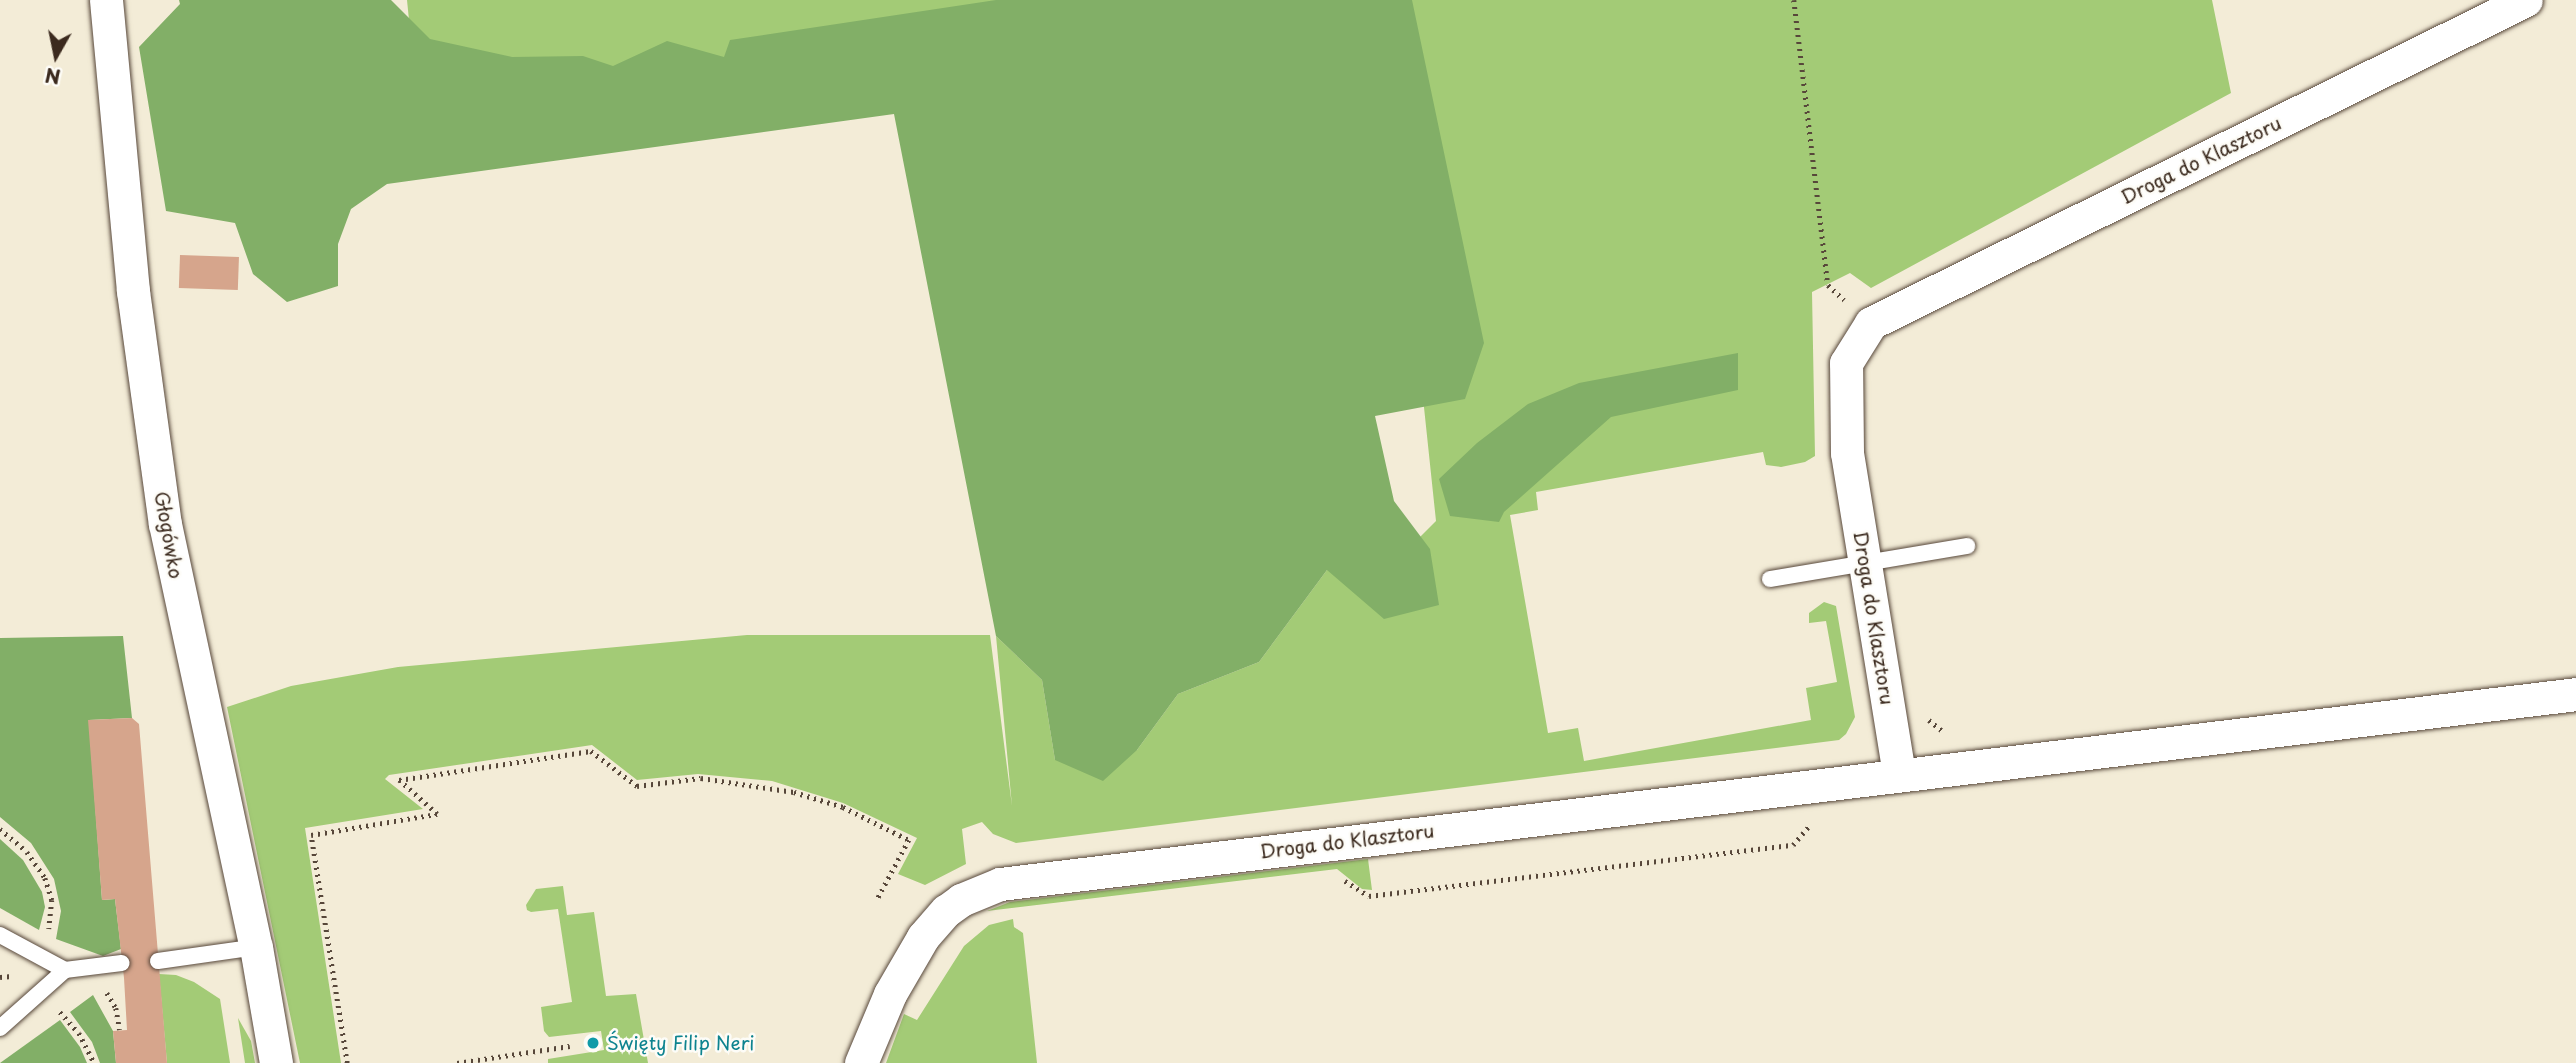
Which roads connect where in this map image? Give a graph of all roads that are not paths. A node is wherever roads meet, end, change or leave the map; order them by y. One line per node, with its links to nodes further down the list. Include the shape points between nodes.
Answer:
1 (106, 0): 9 (street, Głogówko, via 133,291 165,524)
2 (2526, 0): 4 (street, Droga do Klasztoru, via 1871,323 1846,363 1847,453)
3 (1967, 546): 4 (lane)
4 (1865, 562): 5 (lane); 7 (street, Droga do Klasztoru)
5 (1770, 579)
6 (2576, 694): 7 (street)
7 (1899, 774): 15 (street, Droga do Klasztoru, via 1029,880 976,892 934,923 895,982)
8 (0, 935): 12 (lane)
9 (256, 947): 10 (lane); 14 (street, Głogówko)
10 (158, 961)
11 (122, 963): 12 (lane)
12 (65, 970): 13 (lane)
13 (0, 1028)
14 (276, 1063)
15 (861, 1063)

